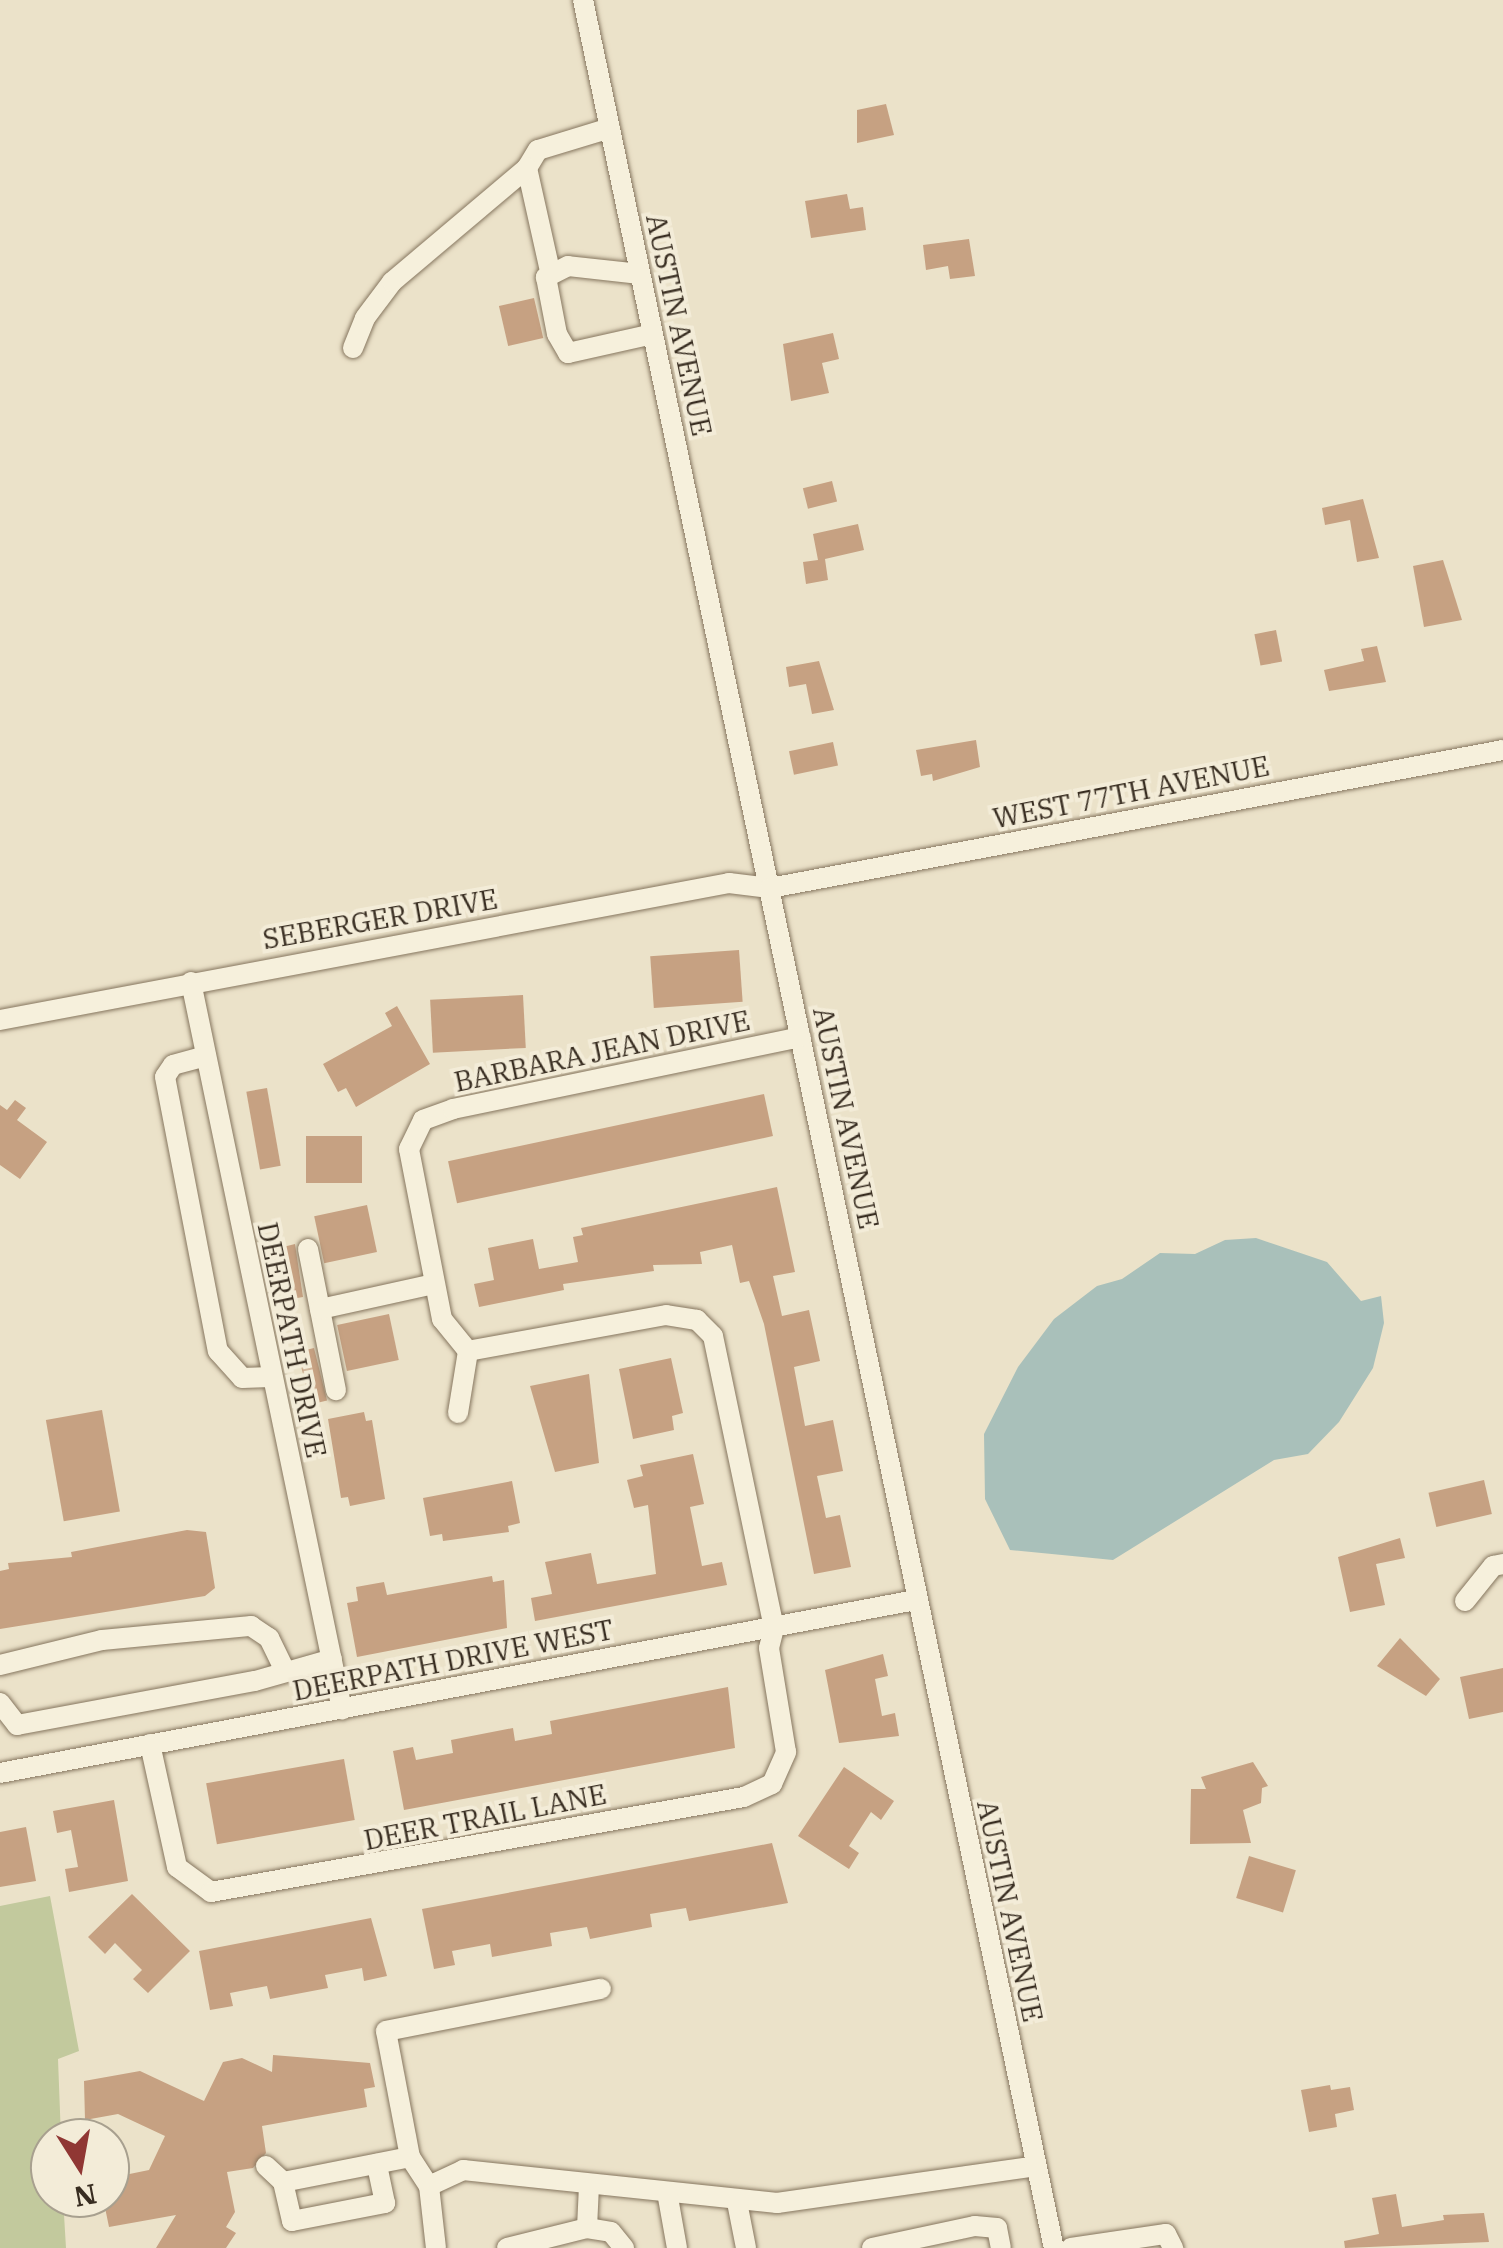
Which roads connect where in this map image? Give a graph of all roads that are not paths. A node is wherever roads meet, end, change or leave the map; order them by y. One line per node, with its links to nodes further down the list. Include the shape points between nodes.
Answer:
1 (582, 0): 2 (street, AUSTIN AVENUE)
2 (610, 128): 3 (street, via 538,150); 5 (street, AUSTIN AVENUE)
3 (527, 168): 4 (street); 7 (street, via 392,282)
4 (550, 271): 5 (street, via 568,266); 6 (street, via 557,334 568,352)
5 (640, 274): 6 (street, AUSTIN AVENUE)
6 (653, 334): 9 (street, AUSTIN AVENUE)
7 (353, 348)
8 (1503, 750): 9 (street, WEST 77TH AVENUE)
9 (770, 888): 10 (street, SEBERGER DRIVE, via 729,882); 12 (street, AUSTIN AVENUE)
10 (191, 982): 11 (street, SEBERGER DRIVE); 13 (street, DEERPATH DRIVE)
11 (0, 1020)
12 (802, 1037): 15 (street, BARBARA JEAN DRIVE, via 423,1120 412,1134 410,1164); 22 (street, AUSTIN AVENUE)
13 (206, 1056): 18 (street, DEERPATH DRIVE); 18 (street, via 173,1064 165,1077 214,1331 228,1368 242,1378)
14 (308, 1249): 16 (street)
15 (434, 1284): 16 (street); 17 (street, BARBARA JEAN DRIVE, via 452,1339)
16 (320, 1309): 19 (street)
17 (468, 1351): 20 (street); 24 (street, via 666,1315 697,1320 714,1336)
18 (270, 1376): 25 (street, DEERPATH DRIVE)
19 (336, 1390)
20 (458, 1412)
21 (1503, 1564): 23 (street, via 1493,1566)
22 (916, 1600): 24 (street, DEERPATH DRIVE WEST); 36 (street, AUSTIN AVENUE)
23 (1466, 1601)
24 (774, 1628): 29 (street, DEERPATH DRIVE WEST); 30 (street, DEER TRAIL LANE, via 769,1648 786,1752 772,1784 744,1797 515,1840 211,1892 177,1867)
25 (332, 1659): 27 (street); 29 (street, DEERPATH DRIVE)
26 (0, 1665): 27 (street, via 102,1640 251,1626 268,1638)
27 (285, 1671): 28 (street, via 18,1726)
28 (0, 1703)
29 (342, 1709): 30 (street, DEERPATH DRIVE WEST)
30 (150, 1744): 31 (street, DEERPATH DRIVE WEST)
31 (0, 1773)
32 (601, 1989): 33 (street, via 386,2031)
33 (410, 2157): 34 (street); 39 (street)
34 (377, 2164): 37 (street); 37 (street, via 385,2203 292,2221)
35 (266, 2166): 37 (street)
36 (1036, 2166): 41 (street, via 859,2195); 50 (street, AUSTIN AVENUE)
37 (284, 2182)
38 (589, 2185): 39 (street, via 463,2170); 40 (street); 42 (street)
39 (430, 2186): 44 (street)
40 (667, 2192): 41 (street); 46 (street)
41 (738, 2202): 47 (street)
42 (587, 2228): 43 (street); 45 (street)
43 (616, 2243)
44 (436, 2248)
45 (506, 2248)
46 (676, 2248)
47 (746, 2248)
48 (872, 2248): 49 (street, via 975,2226 997,2228)
49 (1000, 2248)
50 (1054, 2248)
51 (1071, 2248): 52 (street, via 1166,2234)
52 (1173, 2248)

